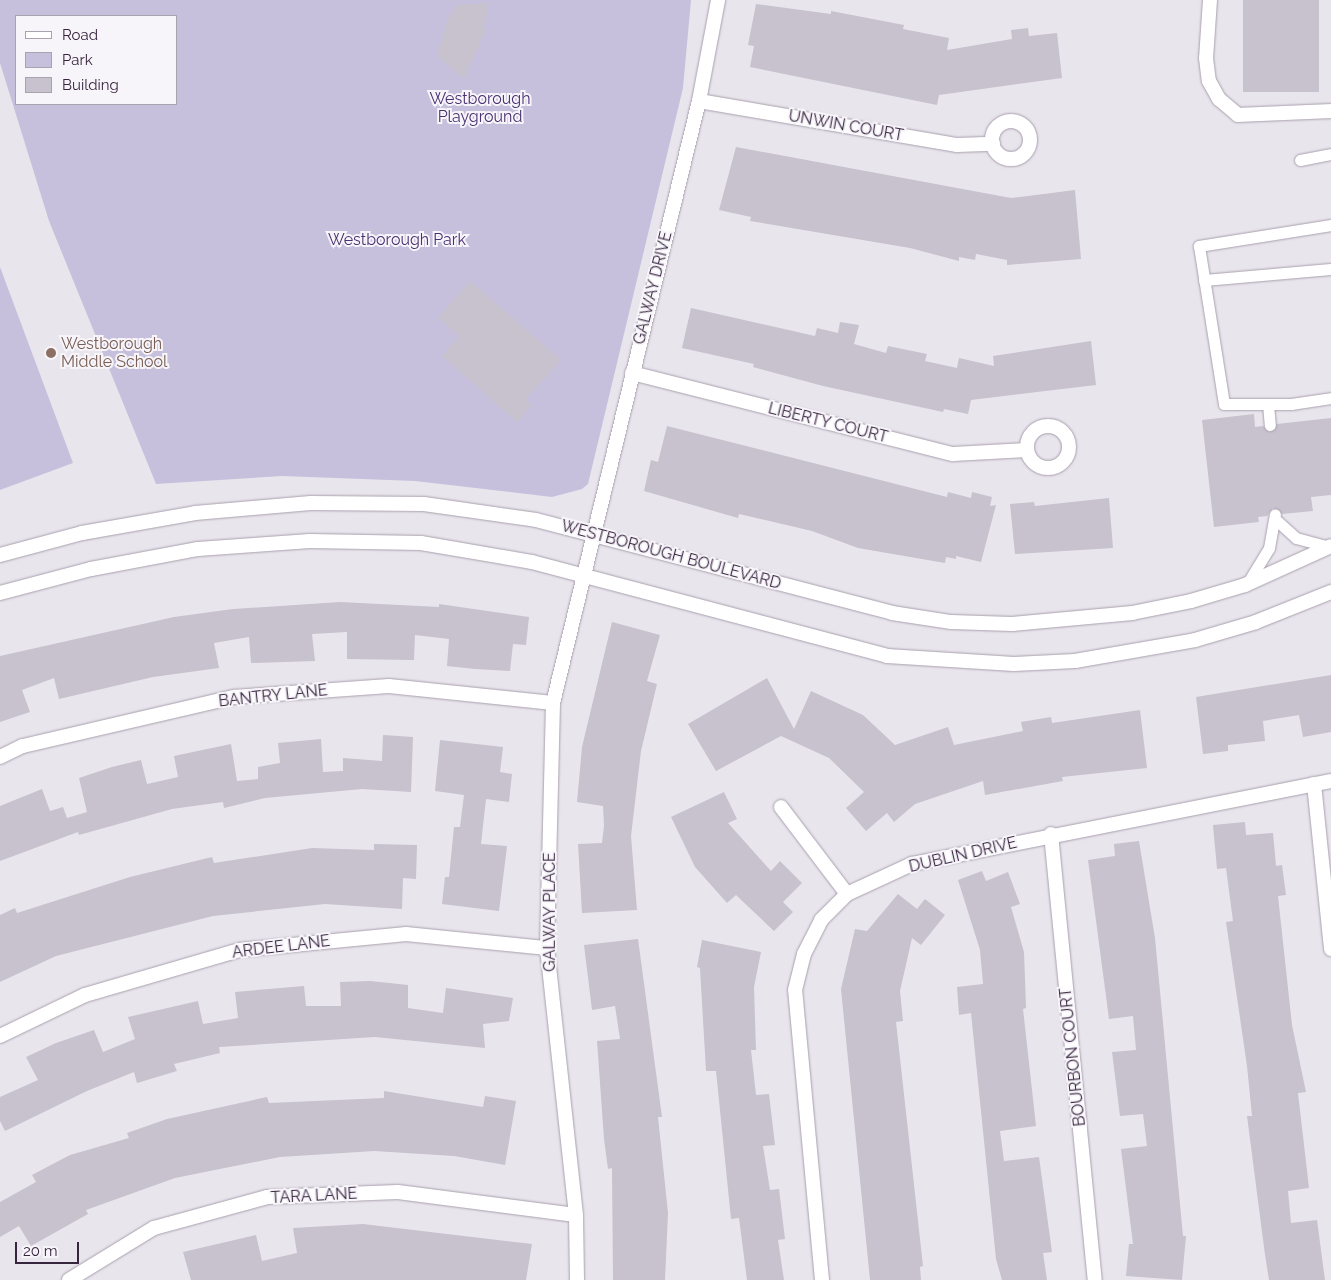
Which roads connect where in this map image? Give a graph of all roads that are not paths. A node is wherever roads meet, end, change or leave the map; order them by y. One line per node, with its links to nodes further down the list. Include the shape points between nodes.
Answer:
1 (718, 0): 3 (street, GALWAY DRIVE)
2 (1210, 0): 4 (street, via 1206,58 1208,81 1219,99 1238,115)
3 (699, 101): 5 (street, UNWIN COURT, via 957,145); 11 (street, GALWAY DRIVE)
4 (1331, 111)
5 (993, 144)
6 (1331, 154): 7 (lane)
7 (1300, 160)
8 (1331, 224): 10 (lane, via 1199,246)
9 (1331, 269): 10 (lane)
10 (1204, 280): 13 (lane, via 1224,404)
11 (632, 373): 15 (street, LIBERTY COURT, via 953,454); 16 (street, GALWAY DRIVE)
12 (1331, 398): 13 (lane)
13 (1268, 404): 14 (lane)
14 (1270, 425)
15 (1027, 450)
16 (595, 533): 18 (street, WESTBOROUGH BOULEVARD, via 483,510 424,504 311,503 136,522); 19 (street, GALWAY DRIVE); 20 (street, WESTBOROUGH BOULEVARD, via 837,600 951,622 1012,624 1069,621 1191,602)
17 (1330, 546): 20 (street, WESTBOROUGH BOULEVARD); 20 (lane, via 1296,538 1275,517 1265,558)
18 (0, 555)
19 (582, 576): 21 (street, via 887,656 1014,664 1076,661 1195,640 1256,622); 22 (street, via 532,562 440,546 310,541 146,557); 23 (street, GALWAY PLACE)
20 (1246, 585)
21 (1331, 592)
22 (0, 593)
23 (552, 703): 24 (street, BANTRY LANE, via 389,686 234,697 22,746); 30 (street, GALWAY PLACE)
24 (0, 757)
25 (1331, 781): 26 (street, DUBLIN DRIVE)
26 (1314, 784): 28 (street, DUBLIN DRIVE); 31 (street)
27 (781, 807): 29 (street)
28 (1051, 834): 29 (street, DUBLIN DRIVE, via 912,864); 37 (street, BOURBON COURT)
29 (847, 894): 36 (street, DUBLIN DRIVE, via 821,920 804,954 795,990)
30 (547, 948): 32 (street, ARDEE LANE, via 406,934 240,950 85,995); 33 (street, GALWAY PLACE)
31 (1331, 949)
32 (0, 1036)
33 (576, 1216): 34 (street, TARA LANE, via 398,1192 267,1197 154,1228); 35 (street, GALWAY PLACE)
34 (69, 1280)
35 (577, 1280)
36 (822, 1280)
37 (1095, 1280)

